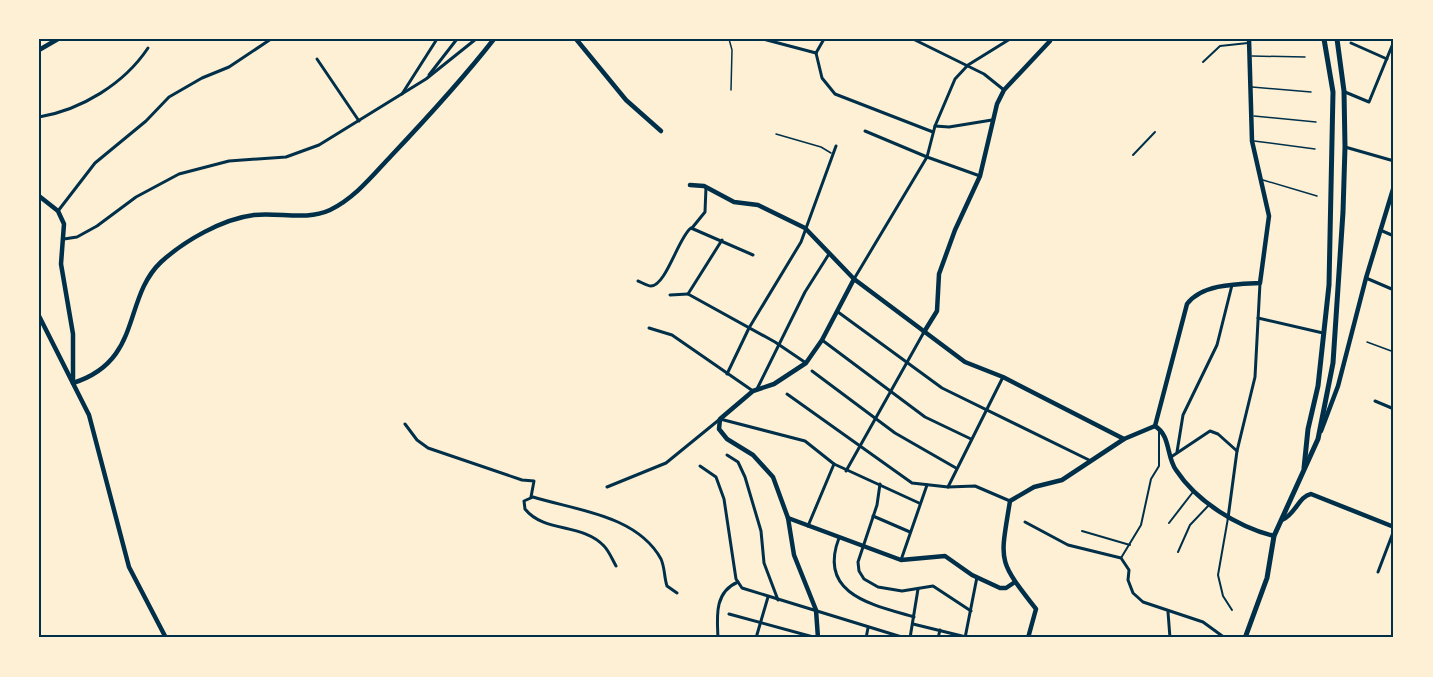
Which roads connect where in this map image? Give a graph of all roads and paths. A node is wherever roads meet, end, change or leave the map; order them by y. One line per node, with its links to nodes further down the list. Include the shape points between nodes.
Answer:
1 (58, 39): 20 (main road)
2 (271, 39): 62 (street, via 229,67 169,97 95,163)
3 (437, 39): 35 (street)
4 (457, 39): 29 (street)
5 (476, 39): 29 (street)
6 (494, 39): 97 (main road, via 463,79 347,199 329,210 299,216 255,215 234,220 161,262 148,280 124,341 111,359 95,374)
7 (576, 39): 42 (main road, via 626,100)
8 (729, 39): 31 (lane)
9 (763, 39): 22 (street)
10 (824, 39): 22 (street)
11 (913, 39): 28 (street)
12 (1010, 39): 28 (street)
13 (1324, 39): 85 (main road, via 1333,90)
14 (1337, 39): 33 (main road)
15 (1050, 40): 32 (main road)
16 (1249, 41): 23 (main road); 27 (street, via 1220,46)
17 (1394, 41): 21 (street)
18 (1351, 43): 25 (street)
19 (148, 48): 37 (street, via 124,77 85,102)
20 (39, 50)
21 (1392, 50): 25 (street)
22 (816, 53): 44 (street, via 822,78 835,94)
23 (1250, 56): 24 (lane); 30 (main road)
24 (1305, 57)
25 (1387, 58): 33 (street, via 1369,102)
26 (316, 59): 39 (street)
27 (1203, 62)
28 (968, 65): 32 (street); 41 (street, via 955,79)
29 (426, 79): 35 (street)
30 (1251, 87): 34 (lane); 36 (main road)
31 (731, 90)
32 (1004, 90): 38 (main road)
33 (1344, 91): 49 (main road)
34 (1311, 92)
35 (402, 96): 39 (street)
36 (1251, 115): 40 (lane); 47 (main road)
37 (39, 117)
38 (994, 120): 41 (street); 55 (main road)
39 (359, 121): 67 (street, via 319,146 286,157 229,161 179,174 136,197 97,226 77,237)
40 (1316, 122)
41 (935, 126): 44 (street)
42 (661, 131)
43 (865, 131): 53 (street)
44 (933, 132): 53 (street)
45 (1155, 132): 52 (street)
46 (776, 134): 51 (lane)
47 (1252, 141): 50 (lane); 56 (main road)
48 (836, 146): 51 (street)
49 (1345, 147): 54 (street); 110 (main road, via 1335,332)
50 (1315, 149)
51 (832, 153): 64 (street)
52 (1133, 155)
53 (927, 157): 55 (street); 72 (street)
54 (1394, 161)
55 (980, 176): 84 (main road, via 939,274 937,311)
56 (1262, 180): 61 (lane); 74 (main road, via 1269,216)
57 (690, 185): 59 (main road)
58 (1394, 186): 65 (main road)
59 (706, 187): 63 (street, via 705,212); 64 (main road, via 734,202 778,212)
60 (39, 196): 62 (main road)
61 (1317, 196)
62 (58, 211): 67 (main road, via 64,224)
63 (692, 228): 68 (street); 73 (street, via 684,234 675,258 656,284)
64 (805, 228): 69 (main road); 83 (street, via 801,242)
65 (1380, 230): 66 (street); 71 (main road)
66 (1394, 236)
67 (64, 238): 89 (main road, via 61,264)
68 (722, 240): 70 (street); 77 (street)
69 (830, 252): 72 (main road); 88 (street, via 805,292)
70 (753, 255)
71 (1366, 278): 76 (street); 110 (main road, via 1338,386)
72 (854, 279): 79 (main road); 84 (main road)
73 (638, 281)
74 (1260, 283): 75 (main road); 81 (street)
75 (1232, 285): 107 (main road, via 1203,291 1187,304 1157,417); 113 (street, via 1217,345 1183,415)
76 (1394, 290)
77 (688, 294): 78 (street); 83 (street)
78 (670, 295)
79 (838, 312): 86 (main road); 92 (street)
80 (39, 316): 91 (main road)
81 (1258, 318): 85 (street); 112 (street, via 1255,377)
82 (649, 328): 95 (street, via 672,335)
83 (749, 328): 88 (street); 95 (street)
84 (924, 332): 92 (street); 96 (main road, via 965,362)
85 (1325, 333): 120 (main road)
86 (822, 340): 93 (main road); 99 (street)
87 (1367, 342): 90 (lane)
88 (780, 345): 93 (street); 98 (street)
89 (74, 352): 91 (main road, via 69,356); 97 (main road)
90 (1394, 352)
91 (59, 354): 97 (main road)
92 (906, 361): 99 (street); 102 (street, via 942,388)
93 (806, 363): 98 (main road, via 774,384)
94 (812, 371): 104 (street)
95 (727, 374): 98 (street)
96 (1003, 377): 102 (street); 109 (main road)
97 (73, 383): 169 (main road, via 88,415 129,567)
98 (755, 391): 105 (main road)
99 (889, 391): 104 (street); 108 (street, via 925,417)
100 (787, 394): 111 (street)
101 (1375, 401): 103 (street)
102 (989, 408): 108 (street); 116 (street)
103 (1394, 409)
104 (874, 418): 111 (street); 119 (street)
105 (720, 419): 117 (street, via 805,441); 124 (street, via 666,464); 133 (main road, via 719,429 727,440 753,455 773,477)
106 (405, 424): 127 (street, via 428,448 534,481)
107 (1159, 429): 109 (main road); 115 (main road); 143 (street, via 1159,466 1151,479 1142,525)
108 (971, 439): 119 (street)
109 (1124, 439): 116 (main road)
110 (1318, 439): 120 (main road)
111 (858, 446): 121 (street); 123 (street, via 912,483)
112 (1237, 451): 113 (street, via 1210,431); 134 (street)
113 (1177, 452): 115 (street)
114 (727, 455): 156 (street, via 738,462 745,477 761,531 764,563)
115 (1171, 457): 126 (main road, via 1175,469)
116 (1091, 461): 128 (main road, via 1062,480 1034,487)
117 (834, 464): 121 (street); 137 (street)
118 (700, 466): 151 (street, via 716,477 724,499)
119 (956, 468): 125 (street)
120 (1304, 470): 132 (main road)
121 (846, 471): 122 (street)
122 (880, 484): 129 (street); 131 (street)
123 (928, 485): 125 (street); 129 (street)
124 (607, 487)
125 (948, 487): 128 (street, via 975,486)
126 (1194, 489): 130 (main road); 136 (street)
127 (531, 497): 148 (street, via 523,504 536,519 592,537 605,547); 154 (street, via 609,518 637,534 660,557 666,583)
128 (1010, 501): 152 (main road, via 1002,559)
129 (919, 503): 140 (street)
130 (1211, 503): 134 (main road); 145 (street, via 1190,525)
131 (873, 516): 140 (street); 144 (street)
132 (1283, 517): 138 (main road, via 1294,512 1304,496 1311,494); 141 (main road)
133 (788, 518): 137 (main road); 157 (main road, via 794,555)
134 (1228, 518): 141 (main road); 158 (street, via 1218,575 1223,596)
135 (1024, 522): 146 (street, via 1068,545)
136 (1169, 523)
137 (808, 526): 142 (main road)
138 (1394, 528): 149 (street)
139 (1082, 531): 143 (street)
140 (910, 532): 147 (street)
141 (1274, 536): 181 (main road, via 1267,578)
142 (839, 538): 144 (main road); 162 (street, via 834,551 835,568 849,593 862,602)
143 (1130, 545): 146 (street)
144 (862, 547): 147 (main road); 153 (street, via 858,562 864,579 892,591)
145 (1178, 552)
146 (1120, 558): 160 (street, via 1129,570 1133,593 1143,602)
147 (901, 560): 150 (main road, via 945,556)
148 (616, 566)
149 (1378, 572)
150 (977, 577): 152 (main road, via 1003,589); 159 (street)
151 (738, 582): 155 (street, via 742,588); 170 (street, via 721,597 716,611)
152 (1015, 582): 178 (main road, via 1036,609)
153 (918, 589): 159 (street, via 933,586); 162 (street)
154 (677, 593)
155 (768, 597): 156 (street); 163 (street)
156 (778, 600): 157 (street)
157 (816, 610): 165 (street); 173 (main road)
158 (1232, 610)
159 (971, 611): 168 (street)
160 (1168, 612): 179 (street); 180 (street, via 1203,622)
161 (729, 614): 163 (street)
162 (914, 617): 164 (street)
163 (760, 624): 167 (street); 171 (street)
164 (913, 624): 166 (street); 176 (street)
165 (868, 628): 174 (street); 175 (street)
166 (940, 630): 168 (street); 177 (street)
167 (794, 632): 172 (street); 173 (street)
168 (965, 637)
169 (166, 638)
170 (718, 638)
171 (756, 638)
172 (792, 638)
173 (817, 638)
174 (866, 638)
175 (905, 638)
176 (910, 638)
177 (938, 638)
178 (1028, 638)
179 (1170, 638)
180 (1225, 638)
181 (1245, 638)

